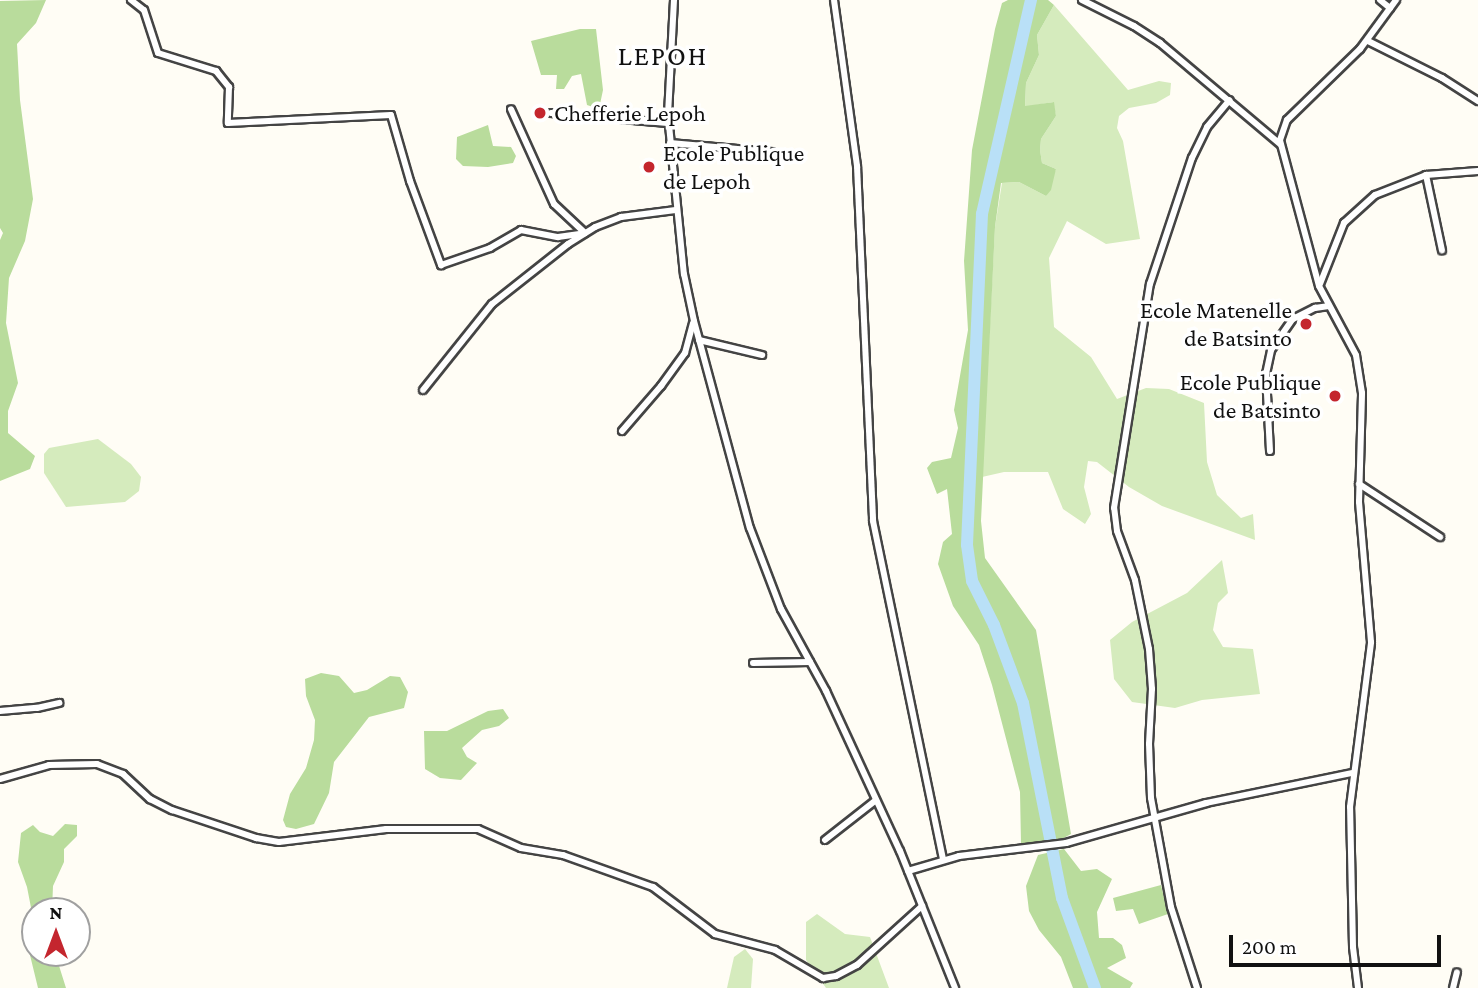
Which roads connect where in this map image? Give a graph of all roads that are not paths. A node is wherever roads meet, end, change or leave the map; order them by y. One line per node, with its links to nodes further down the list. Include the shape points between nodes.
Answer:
1 (131, 0): 20 (street, via 144,10 158,53 216,71 229,87 228,123 391,115 441,265 490,248 521,230 558,237)
2 (674, 0): 13 (street)
3 (834, 0): 41 (street, via 857,166 873,521)
4 (1082, 0): 9 (street, via 1160,43)
5 (1380, 0): 7 (street)
6 (1396, 0): 7 (street)
7 (1390, 8): 8 (street)
8 (1368, 41): 10 (street); 15 (street, via 1287,120)
9 (1230, 100): 15 (street); 39 (street, via 1211,121 1196,149 1158,256 1145,307 1115,496 1115,521 1135,580 1149,649 1148,775)
10 (1478, 101)
11 (511, 109): 20 (street, via 554,204)
12 (551, 113): 13 (street)
13 (668, 123): 14 (street)
14 (670, 143): 16 (street); 19 (street)
15 (1280, 144): 22 (street)
16 (772, 152)
17 (1478, 171): 18 (street)
18 (1426, 175): 21 (street); 22 (street, via 1395,185 1358,208 1344,223)
19 (676, 210): 20 (street, via 621,217); 24 (street)
20 (585, 233): 27 (street, via 492,304)
21 (1443, 250)
22 (1319, 286): 23 (street)
23 (1329, 306): 29 (street, via 1293,319 1271,350 1266,374); 30 (street, via 1352,346 1360,374)
24 (694, 321): 25 (street); 28 (street, via 685,353)
25 (699, 340): 26 (street); 32 (street, via 757,551)
26 (762, 355)
27 (423, 390)
28 (622, 431)
29 (1270, 450)
30 (1359, 484): 31 (street); 36 (street, via 1371,653)
31 (1440, 537)
32 (810, 662): 33 (street); 38 (street)
33 (753, 663)
34 (59, 703): 35 (street)
35 (0, 711)
36 (1352, 773): 39 (street, via 1206,803); 47 (street, via 1351,895)
37 (0, 779): 43 (street, via 49,765 97,764 129,778 147,797 172,810 279,842 386,829 478,829 521,848 563,855 653,887 715,934 775,950 823,978 857,965)
38 (875, 801): 40 (street); 42 (street)
39 (1156, 820): 41 (street, via 1066,843); 46 (street, via 1174,919)
40 (825, 841)
41 (943, 859): 42 (street)
42 (908, 871): 43 (street)
43 (922, 906): 45 (street)
44 (1457, 972): 48 (street)
45 (955, 988)
46 (1197, 988)
47 (1358, 988)
48 (1453, 988)

